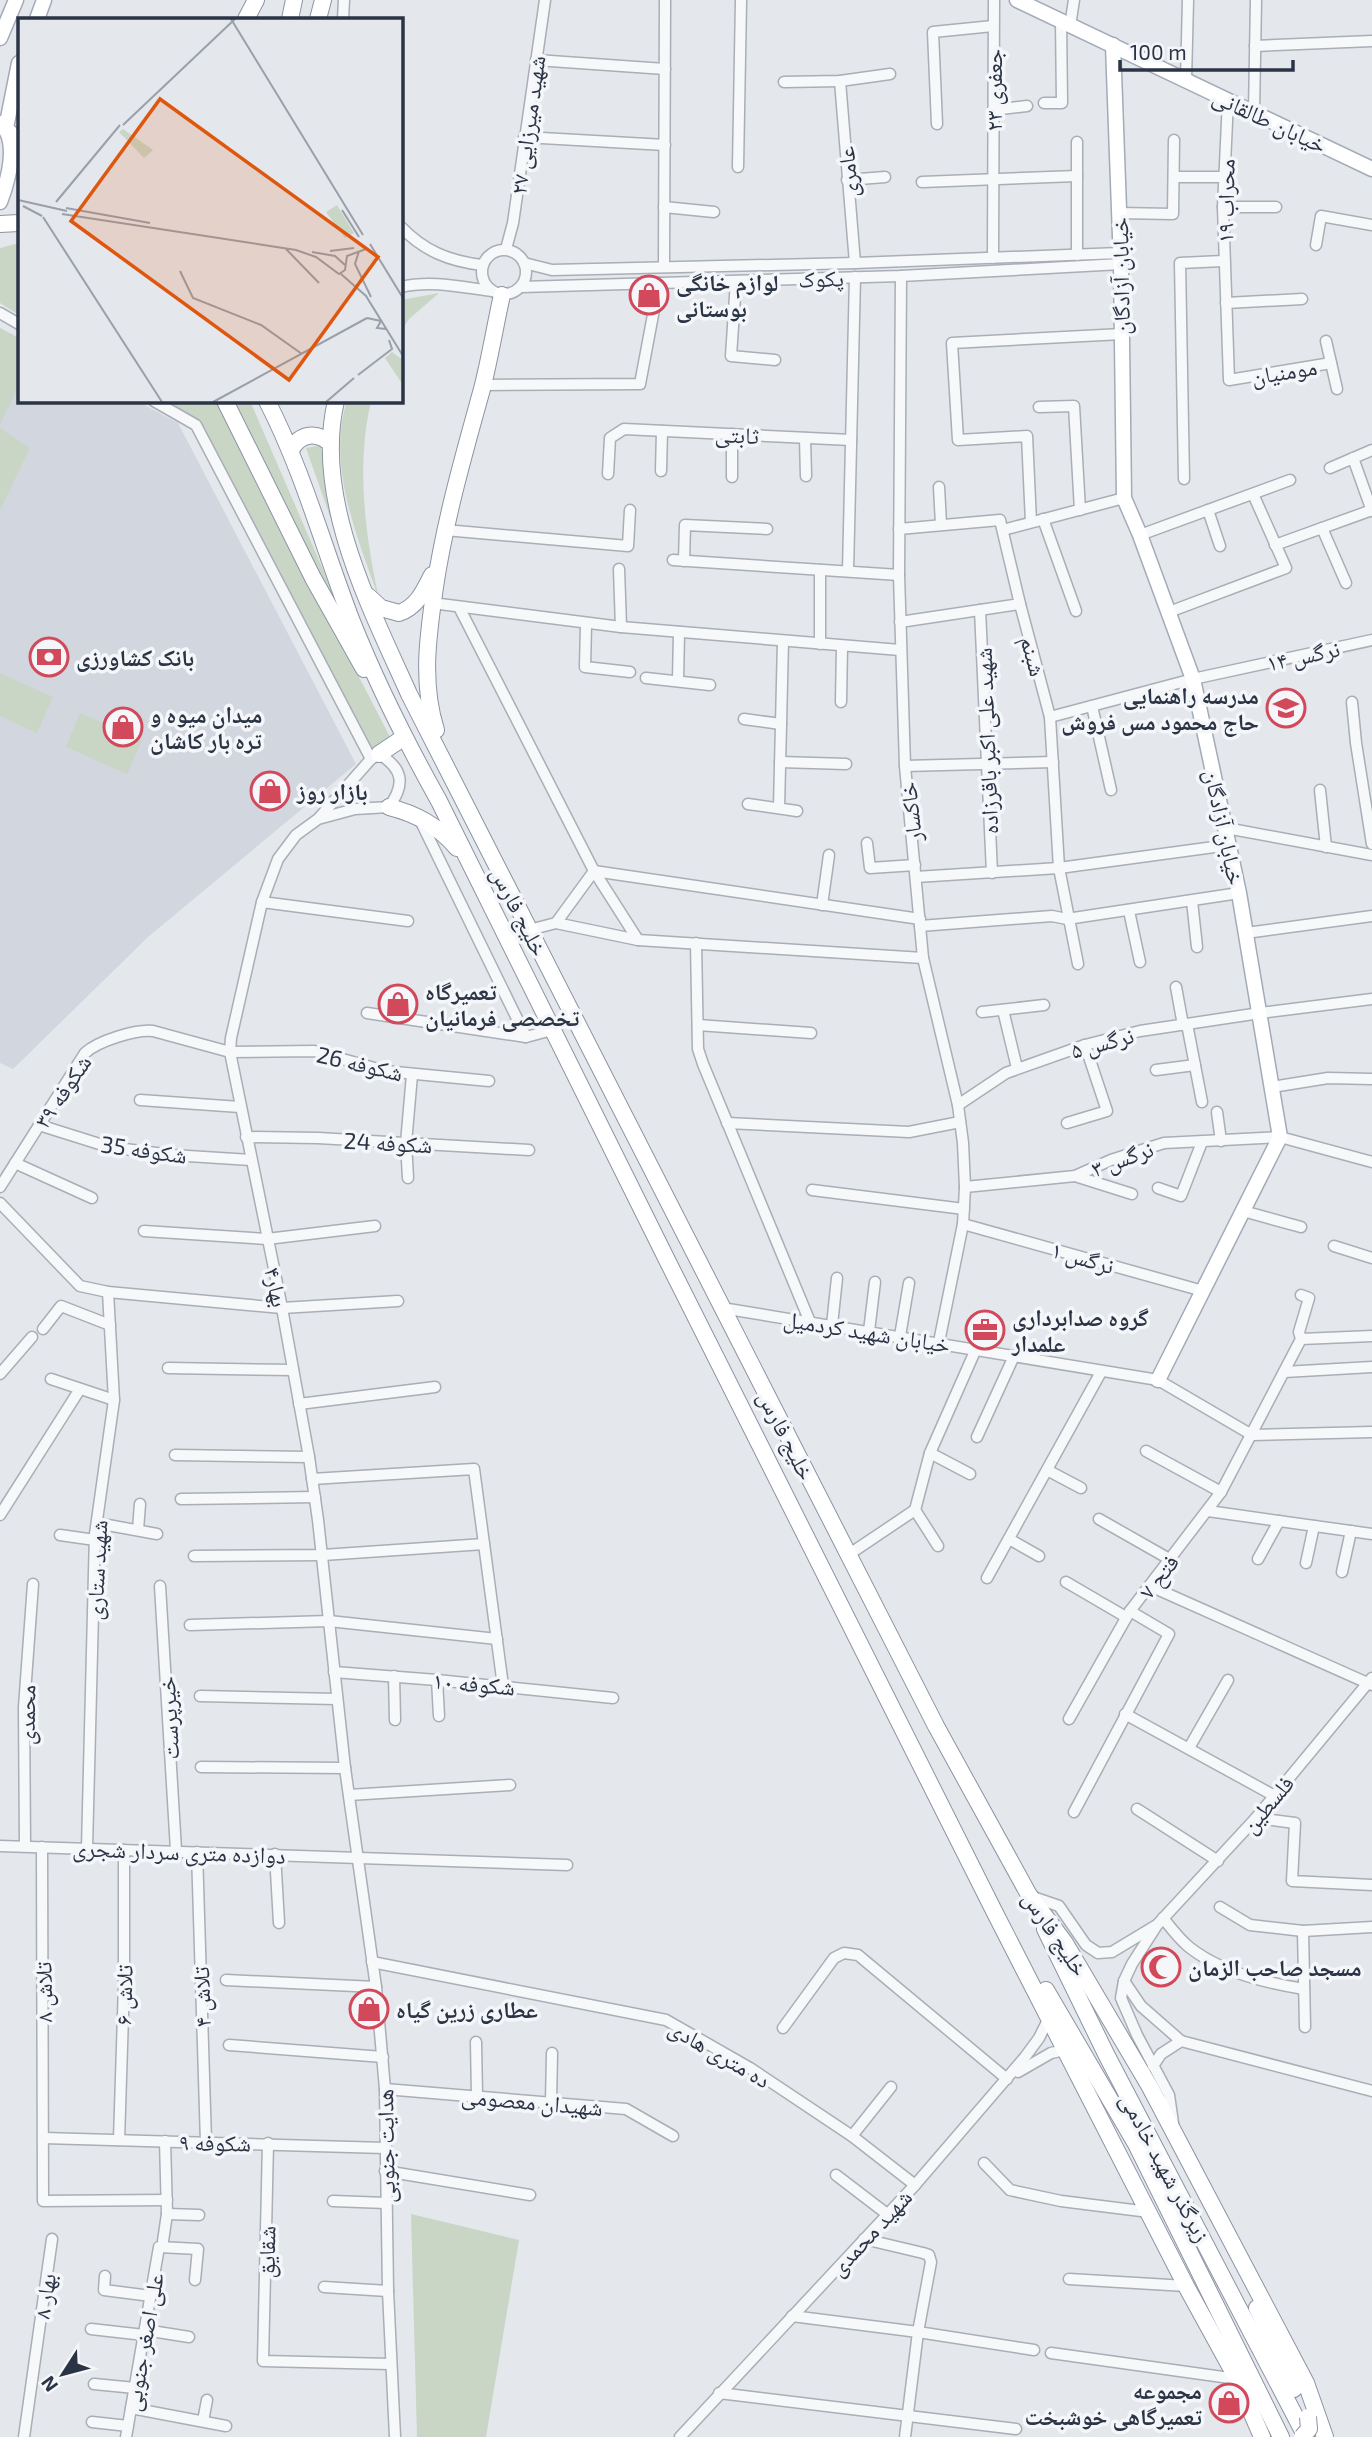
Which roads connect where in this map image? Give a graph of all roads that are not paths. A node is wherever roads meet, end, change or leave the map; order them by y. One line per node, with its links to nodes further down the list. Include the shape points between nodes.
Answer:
1 (16, 0): 22 (main road)
2 (44, 0): 15 (main road)
3 (256, 0): 16 (highway)
4 (294, 0): 17 (highway)
5 (323, 0): 18 (highway)
6 (344, 0): 19 (street)
7 (545, 0): 26 (street, شهید میرزایی ۲۷)
8 (665, 0): 27 (street)
9 (741, 0): 44 (street)
10 (993, 0): 21 (street, جعفری ۲۳)
11 (1017, 0): 20 (main road, خیابان طالقانی)
12 (1074, 0): 20 (street)
13 (1188, 0): 31 (street)
14 (1256, 0): 25 (street)
15 (37, 18)
16 (247, 18)
17 (290, 18)
18 (318, 18)
19 (343, 18)
20 (1066, 24): 24 (main road, خیابان طالقانی); 34 (street, via 1062,103)
21 (993, 26): 36 (street, جعفری ۲۳); 38 (street, via 933,32)
22 (0, 38)
23 (1372, 41): 25 (street)
24 (1113, 45): 31 (main road, خیابان طالقانی); 58 (main road, خیابان آزادگان)
25 (1255, 46): 37 (street)
26 (536, 60): 27 (street); 40 (street, شهید میرزایی ۲۷)
27 (665, 69): 43 (street)
28 (18, 70): 39 (main road)
29 (890, 74): 30 (street)
30 (840, 80): 32 (street); 50 (street, عامری)
31 (1186, 80): 33 (main road, خیابان طالقانی)
32 (784, 82)
33 (1228, 100): 37 (main road, خیابان طالقانی); 49 (street, محراب ۱۹)
34 (1044, 103)
35 (1027, 106): 36 (street)
36 (993, 110): 51 (street, جعفری ۲۳)
37 (1254, 113): 45 (main road, خیابان طالقانی)
38 (937, 124)
39 (9, 132): 53 (main road, via 10,155)
40 (524, 136): 43 (street); 64 (street, شهید میرزایی ۲۷)
41 (1174, 139): 48 (street)
42 (1077, 142): 46 (street)
43 (665, 145): 54 (street)
44 (738, 167)
45 (1372, 169)
46 (1077, 176): 51 (street); 65 (street)
47 (885, 177): 50 (street)
48 (1174, 177): 49 (street); 58 (street, via 1173,214)
49 (1225, 177): 55 (street, محراب ۱۹)
50 (847, 180): 70 (street, عامری)
51 (992, 180): 52 (street); 66 (street, جعفری ۲۳)
52 (922, 182)
53 (0, 202)
54 (664, 207): 57 (street); 73 (street)
55 (1223, 207): 56 (street); 68 (street, محراب ۱۹)
56 (1276, 207)
57 (714, 212)
58 (1118, 214): 67 (main road, خیابان آزادگان)
59 (18, 223): 60 (highway)
60 (0, 224)
61 (1372, 225): 63 (street, via 1321,216)
62 (402, 227): 72 (street, via 430,251 457,262)
63 (1316, 245)
64 (506, 249): 69 (street, via 516,252); 72 (street, via 488,256)
65 (1077, 255): 66 (street, پکوک); 67 (street, پکوک)
66 (993, 258): 70 (street, پکوک)
67 (1121, 259): 74 (street, پکوک); 86 (main road, خیابان آزادگان)
68 (1223, 261): 83 (street, محراب ۱۹); 110 (street, via 1180,263)
69 (524, 263): 73 (street, پکوک, via 552,270); 80 (street, via 526,279)
70 (855, 263): 71 (street, پکوک)
71 (809, 264): 73 (street, پکوک); 76 (street)
72 (482, 265): 81 (street, via 485,284)
73 (664, 267)
74 (901, 275): 75 (street, پکوک); 124 (street, خاکسار)
75 (855, 277): 76 (street, پکوک); 100 (street)
76 (810, 278): 77 (street, پکوک)
77 (736, 281): 78 (street, پکوک); 88 (street, via 731,356)
78 (659, 283): 80 (street, پکوک); 90 (street, via 640,384)
79 (402, 287): 81 (street, via 442,284)
80 (520, 288): 81 (street)
81 (497, 293): 90 (highway)
82 (1302, 299): 83 (street)
83 (1226, 303): 89 (street, مومنیان, via 1229,380)
84 (0, 313): 85 (street)
85 (18, 323)
86 (1122, 334): 114 (main road, خیابان آزادگان); 120 (street, via 952,343 958,440 1027,436)
87 (1326, 341): 89 (street)
88 (775, 360)
89 (1331, 363): 91 (street)
90 (483, 385): 125 (highway)
91 (1337, 389)
92 (156, 402): 164 (street, via 196,425)
93 (225, 402): 163 (highway, via 313,578)
94 (267, 402): 102 (highway, خلیج فارس)
95 (336, 402): 101 (highway, خلیج فارس)
96 (1039, 407): 116 (street, via 1074,406)
97 (662, 431): 98 (street, ثابتی); 106 (street); 107 (street, ثابتی, via 624,429 610,438)
98 (732, 434): 99 (street, ثابتی); 109 (street)
99 (805, 438): 100 (street, ثابتی); 108 (street)
100 (851, 440): 133 (street)
101 (331, 444): 102 (highway, via 309,435); 136 (highway, خلیج فارس, via 336,502)
102 (291, 450): 163 (highway, خلیج فارس, via 351,618)
103 (1372, 450): 104 (street)
104 (1353, 458): 105 (street); 118 (street)
105 (1330, 468)
106 (661, 471)
107 (608, 474)
108 (806, 476)
109 (732, 477)
110 (1184, 479)
111 (1290, 480): 113 (street)
112 (939, 487): 121 (street)
113 (1253, 494): 117 (street); 128 (street)
114 (1124, 498): 116 (street); 127 (main road, خیابان آزادگان)
115 (630, 510): 125 (street, via 628,546)
116 (1080, 510): 119 (street)
117 (1208, 510): 127 (street); 129 (street)
118 (1372, 511): 122 (street)
119 (1043, 519): 120 (street); 141 (street)
120 (1031, 522): 126 (street)
121 (941, 524): 124 (street); 126 (street, via 1000,520)
122 (1322, 528): 128 (street); 135 (street)
123 (767, 529): 132 (street, via 685,526 678,561)
124 (899, 529): 134 (street, خاکسار)
125 (445, 530): 130 (highway)
126 (1003, 530): 138 (street, شبنم)
127 (1140, 535): 142 (main road, خیابان آزادگان)
128 (1275, 545): 142 (street, via 1286,568)
129 (1220, 547)
130 (438, 563): 136 (highway, via 422,593 405,611 384,610); 137 (highway)
131 (619, 569): 145 (street)
132 (820, 570): 133 (street); 149 (street)
133 (848, 571): 134 (street)
134 (899, 575): 143 (street, خاکسار)
135 (1346, 583)
136 (365, 593): 172 (highway, خلیج فارس)
137 (432, 603): 139 (street); 172 (highway, via 428,695 435,729)
138 (1020, 604): 140 (street); 160 (street, شبنم)
139 (459, 607): 144 (street); 189 (street)
140 (980, 610): 143 (street); 168 (street, شهید علی اکبر باقرزاده)
141 (1076, 611)
142 (1169, 612): 154 (main road, خیابان آزادگان)
143 (900, 622): 151 (street, خاکسار)
144 (586, 624): 145 (street); 152 (street, via 585,667)
145 (621, 627): 146 (street)
146 (679, 632): 148 (street); 155 (street)
147 (1372, 640): 154 (street, نرگس ۱۴)
148 (783, 641): 149 (street); 162 (street)
149 (820, 645): 150 (street)
150 (842, 646): 151 (street); 157 (street)
151 (901, 650): 169 (street, خاکسار)
152 (630, 672)
153 (646, 678): 155 (street)
154 (1193, 679): 159 (street, نرگس ۱۴); 179 (main road, خیابان آزادگان)
155 (678, 681): 156 (street)
156 (710, 685)
157 (841, 702)
158 (1352, 702): 181 (street)
159 (1092, 706): 160 (street, نرگس ۱۴); 170 (street)
160 (1050, 717): 166 (street, شبنم)
161 (744, 719): 162 (street)
162 (781, 724): 165 (street)
163 (403, 738): 164 (highway); 188 (highway, خلیج فارس)
164 (375, 757): 174 (street, via 396,768 401,782); 178 (street, بهار۴)
165 (780, 762): 167 (street); 175 (street)
166 (1053, 762): 168 (street); 187 (street, شبنم)
167 (846, 764)
168 (987, 765): 169 (street); 190 (street, شهید علی اکبر باقرزاده)
169 (905, 766): 186 (street, خاکسار)
170 (1111, 790)
171 (1320, 790): 183 (street)
172 (459, 792): 202 (highway, خلیج فارس)
173 (748, 804): 175 (street)
174 (389, 807): 177 (highway); 178 (street)
175 (779, 808): 176 (street)
176 (797, 811)
177 (419, 817): 188 (highway, via 447,837); 221 (street)
178 (318, 818): 194 (street, بهار۴, via 282,851)
179 (1226, 828): 182 (main road, خیابان آزادگان); 183 (street)
180 (867, 843): 186 (street, via 870,869)
181 (1372, 844)
182 (1230, 845): 187 (street); 192 (main road, خیابان آزادگان)
183 (1326, 847): 185 (street)
184 (829, 855): 195 (street)
185 (1372, 855)
186 (915, 865): 191 (street, خاکسار)
187 (1059, 868): 190 (street); 198 (street, شبنم)
188 (473, 869): 219 (highway, خلیج فارس)
189 (594, 871): 195 (street); 200 (street); 204 (street)
190 (992, 873): 191 (street)
191 (916, 877): 201 (street, خاکسار)
192 (1239, 893): 193 (street); 203 (main road, خیابان آزادگان)
193 (1192, 901): 196 (street); 206 (street)
194 (262, 902): 199 (street); 223 (street, بهار۴)
195 (821, 905): 201 (street)
196 (1129, 911): 198 (street); 208 (street)
197 (1372, 916): 203 (street)
198 (1067, 919): 201 (street); 209 (street, شبنم)
199 (408, 921)
200 (556, 923): 202 (street); 204 (street)
201 (920, 923): 207 (street, خاکسار)
202 (529, 930): 275 (highway, خلیج فارس)
203 (1246, 933): 216 (main road, خیابان آزادگان)
204 (638, 940): 205 (street)
205 (696, 943): 207 (street); 218 (street)
206 (1197, 947)
207 (923, 958): 233 (street, خاکسار)
208 (1140, 962)
209 (1077, 964)
210 (1176, 987): 217 (street)
211 (1372, 999): 216 (street, نرگس ۵)
212 (1044, 1005): 213 (street)
213 (1003, 1010): 214 (street); 225 (street)
214 (982, 1012)
215 (367, 1013): 221 (street)
216 (1260, 1013): 217 (street, نرگس ۵); 230 (main road, خیابان آزادگان)
217 (1185, 1024): 222 (street, نرگس ۵); 224 (street)
218 (698, 1025): 220 (street); 237 (street, via 700,1056)
219 (552, 1030): 221 (street); 384 (highway, خلیج فارس)
220 (811, 1033)
221 (526, 1037)
222 (1085, 1045): 225 (street, نرگس ۵); 238 (street, via 1107,1111)
223 (230, 1052): 227 (street, شکوفه 26, via 314,1051); 234 (street, بهار۴); 239 (street, شکوفه ۳۹, via 148,1030 97,1044 85,1053)
224 (1195, 1065): 226 (street); 232 (street)
225 (1017, 1068): 233 (street, نرگس ۵)
226 (1156, 1070)
227 (412, 1075): 229 (street, شکوفه 26); 244 (street)
228 (1372, 1080): 230 (street, via 1328,1078)
229 (489, 1081)
230 (1272, 1087): 241 (main road, خیابان آزادگان)
231 (140, 1100): 234 (street)
232 (1202, 1102)
233 (958, 1105): 236 (street, خاکسار)
234 (240, 1107): 240 (street, بهار۴)
235 (1217, 1112): 242 (street)
236 (960, 1122): 237 (street, via 909,1132); 252 (street, خاکسار)
237 (727, 1123): 276 (street)
238 (1068, 1123)
239 (39, 1125): 246 (street, شکوفه 35, via 109,1147); 248 (street, شکوفه ۳۹)
240 (246, 1137): 244 (street, شکوفه 24); 246 (street, بهار۴)
241 (1280, 1137): 242 (street, نرگس ۳); 247 (street, نرگس ۳); 259 (main road)
242 (1221, 1141): 243 (street, نرگس ۳)
243 (1202, 1142): 249 (street, نرگس ۳, via 1164,1143); 253 (street, via 1181,1196)
244 (406, 1143): 245 (street, شکوفه 24); 250 (street)
245 (529, 1150)
246 (251, 1160): 264 (street, بهار۴)
247 (1372, 1162)
248 (15, 1163): 251 (street, شکوفه ۳۹); 256 (street)
249 (1075, 1176): 252 (street, نرگس ۳); 255 (street)
250 (408, 1178)
251 (0, 1187)
252 (965, 1187): 258 (street, خاکسار)
253 (1158, 1188)
254 (812, 1190): 258 (street)
255 (1132, 1194)
256 (92, 1198)
257 (0, 1203): 271 (street, via 80,1286)
258 (964, 1209): 260 (street, خاکسار)
259 (1244, 1211): 262 (street); 270 (main road)
260 (963, 1224): 270 (street, نرگس ۱); 285 (street, خاکسار)
261 (375, 1226): 264 (street)
262 (1301, 1227)
263 (145, 1231): 264 (street)
264 (267, 1239): 274 (street, بهار۴)
265 (1334, 1246): 266 (street)
266 (1372, 1258)
267 (837, 1278): 278 (street)
268 (876, 1282): 280 (street)
269 (909, 1283): 281 (street)
270 (1203, 1291): 295 (main road)
271 (108, 1292): 274 (street); 277 (street, شهید ستاری)
272 (1305, 1296): 284 (street, فتح ۷)
273 (398, 1301): 274 (street)
274 (282, 1308): 290 (street, بهار۴)
275 (722, 1308): 276 (street, خیابان شهید کردمیل); 332 (highway, خلیج فارس)
276 (810, 1322): 278 (street, خیابان شهید کردمیل)
277 (110, 1325): 279 (street, via 61,1306); 298 (street, شهید ستاری)
278 (832, 1325): 280 (street, خیابان شهید کردمیل)
279 (43, 1329)
280 (869, 1331): 281 (street, خیابان شهید کردمیل)
281 (900, 1336): 285 (street, خیابان شهید کردمیل)
282 (1372, 1336): 284 (street)
283 (32, 1337): 293 (street)
284 (1301, 1339): 292 (street, فتح ۷)
285 (939, 1342): 286 (street, خیابان شهید کردمیل)
286 (976, 1349): 287 (street, خیابان شهید کردمیل); 304 (street)
287 (1014, 1356): 291 (street, خیابان شهید کردمیل); 302 (street)
288 (1372, 1367): 292 (street)
289 (168, 1368): 290 (street)
290 (293, 1370): 299 (street, بهار۴)
291 (1101, 1372): 295 (street, خیابان شهید کردمیل); 307 (street)
292 (1284, 1372): 301 (street, فتح ۷)
293 (0, 1374)
294 (51, 1379): 297 (street)
295 (1158, 1380): 301 (street, خیابان شهید کردمیل)
296 (435, 1387): 299 (street)
297 (80, 1388): 298 (street); 317 (street)
298 (114, 1400): 320 (street, شهید ستاری)
299 (299, 1404): 306 (street, بهار۴)
300 (1372, 1432): 301 (street)
301 (1252, 1436): 311 (street, فتح ۷)
302 (977, 1437)
303 (1146, 1451): 311 (street)
304 (930, 1453): 308 (street); 315 (street)
305 (175, 1455): 306 (street)
306 (309, 1457): 309 (street, بهار۴)
307 (1047, 1470): 310 (street); 327 (street)
308 (970, 1474)
309 (312, 1479): 312 (street, بهار۴); 329 (street, via 474,1469)
310 (1081, 1488)
311 (1221, 1492): 316 (street, فتح ۷)
312 (315, 1497): 313 (street); 331 (street, بهار۴)
313 (181, 1499)
314 (140, 1504): 322 (street)
315 (915, 1510): 330 (street); 332 (street)
316 (1208, 1511): 319 (street); 336 (street, فتح ۷)
317 (0, 1515)
318 (1099, 1519): 336 (street)
319 (1279, 1521): 321 (street); 335 (street)
320 (97, 1523): 322 (street); 328 (street, شهید ستاری)
321 (1314, 1526): 323 (street); 337 (street)
322 (138, 1530): 324 (street)
323 (1351, 1531): 325 (street); 338 (street)
324 (157, 1534)
325 (1372, 1534)
326 (60, 1535): 328 (street)
327 (1009, 1539): 334 (street); 339 (street)
328 (95, 1540): 373 (street, شهید ستاری)
329 (484, 1544): 331 (street); 347 (street)
330 (938, 1546)
331 (323, 1555): 333 (street); 345 (street, بهار۴)
332 (848, 1555): 382 (highway, خلیج فارس)
333 (194, 1556)
334 (1039, 1556)
335 (1258, 1559)
336 (1171, 1560): 343 (street, فتح ۷)
337 (1306, 1563)
338 (1342, 1572)
339 (987, 1578)
340 (1066, 1582): 344 (street)
341 (33, 1584): 371 (street, محمدی, via 24,1707)
342 (160, 1586): 375 (street, خیرپرست)
343 (1150, 1586): 344 (street, فتح ۷); 352 (street)
344 (1128, 1614): 357 (street, via 1169,1634); 359 (street, فتح ۷)
345 (329, 1621): 346 (street); 347 (street); 348 (street, بهار۴)
346 (190, 1625)
347 (497, 1639): 353 (street)
348 (334, 1672): 349 (street, شکوفه ۱۰); 356 (street, بهار۴)
349 (394, 1676): 350 (street, شکوفه ۱۰); 360 (street)
350 (438, 1680): 353 (street, شکوفه ۱۰); 358 (street)
351 (1228, 1680): 361 (street)
352 (1371, 1682): 366 (street, فلسطین)
353 (503, 1686): 355 (street, شکوفه ۱۰)
354 (200, 1696): 356 (street)
355 (613, 1698)
356 (337, 1699): 363 (street, بهار۴)
357 (1125, 1714): 361 (street); 368 (street)
358 (439, 1716)
359 (1069, 1719)
360 (395, 1720)
361 (1189, 1748): 366 (street)
362 (201, 1767): 363 (street)
363 (345, 1768): 365 (street, بهار۴)
364 (510, 1785): 365 (street)
365 (349, 1795): 378 (street, بهار۴)
366 (1273, 1795): 369 (street, فلسطین)
367 (1137, 1809): 379 (street)
368 (1074, 1811)
369 (1256, 1818): 379 (street, فلسطین); 381 (street, via 1295,1823 1292,1881)
370 (0, 1846): 371 (street, دوازده متری سردار شجری)
371 (26, 1846): 372 (street, دوازده متری سردار شجری)
372 (41, 1847): 373 (street, دوازده متری سردار شجری); 413 (street, تلاش ۸)
373 (87, 1848): 374 (street, دوازده متری سردار شجری)
374 (124, 1850): 375 (street, دوازده متری سردار شجری); 414 (street, تلاش ۶)
375 (176, 1850): 376 (street, دوازده متری سردار شجری)
376 (197, 1852): 377 (street, دوازده متری سردار شجری); 416 (street, تلاش ۴)
377 (275, 1854): 378 (street, دوازده متری سردار شجری); 386 (street)
378 (358, 1857): 380 (street); 389 (street, هدایت جنوبی)
379 (1218, 1861): 385 (street, فلسطین)
380 (567, 1865)
381 (1372, 1885)
382 (1029, 1895): 385 (street, فلسطین, via 1059,1906 1086,1945 1098,1953 1112,1952); 410 (highway, خلیج فارس, via 1065,1943); 470 (highway, زیرگذر شهید خادمی)
383 (1220, 1906): 388 (street, via 1250,1924)
384 (995, 1913): 394 (highway, خلیج فارس); 469 (highway, زیرگذر شهید خادمی, via 1034,1969 1136,2144)
385 (1160, 1922): 391 (street, فلسطین); 393 (street, via 1204,1957 1256,1978)
386 (279, 1923)
387 (1372, 1927): 388 (street)
388 (1308, 1931): 393 (street)
389 (372, 1962): 392 (street, هدایت جنوبی); 412 (street, ده متری هادی, via 666,2020 750,2068)
390 (226, 1980): 392 (street)
391 (1124, 1981): 397 (street, via 1141,2006); 403 (street, via 1121,1997)
392 (376, 1987): 402 (street, هدایت جنوبی)
393 (1304, 1989): 395 (street)
394 (1049, 2018): 400 (highway, خلیج فارس); 404 (street, شهید محمدی)
395 (1305, 2027)
396 (783, 2028): 404 (street, via 834,1958 844,1953 858,1955)
397 (1181, 2041): 403 (street, via 1161,2054); 407 (street)
398 (476, 2042): 408 (street)
399 (229, 2045): 402 (street)
400 (1065, 2050): 404 (street, via 1043,2057); 427 (highway, خلیج فارس)
401 (552, 2053): 409 (street)
402 (383, 2057): 406 (street, هدایت جنوبی)
403 (1153, 2066): 410 (street, via 1169,2095)
404 (1007, 2079): 422 (street, شهید محمدی)
405 (891, 2087): 412 (street)
406 (385, 2088): 408 (street, شهیدان معصومی); 418 (street, هدایت جنوبی)
407 (1372, 2091)
408 (477, 2096): 409 (street, شهیدان معصومی)
409 (551, 2103): 411 (street, شهیدان معصومی, via 626,2109)
410 (1174, 2133): 434 (highway, خلیج فارس)
411 (673, 2136)
412 (852, 2136): 422 (street, ده متری هادی)
413 (44, 2138): 414 (street, شکوفه ۹); 424 (street, تلاش ۸, via 43,2201)
414 (119, 2140): 415 (street, شکوفه ۹)
415 (165, 2141): 416 (street, شکوفه ۹); 424 (street, علی اصغر جنوبی)
416 (206, 2142): 417 (street, شکوفه ۹)
417 (268, 2143): 418 (street, شکوفه ۹); 449 (street, شقایق, via 263,2361)
418 (385, 2148): 420 (street, هدایت جنوبی)
419 (984, 2163): 427 (street, via 1010,2190)
420 (386, 2171): 423 (street); 426 (street, هدایت جنوبی)
421 (836, 2175): 429 (street)
422 (915, 2185): 429 (street, شهید محمدی)
423 (530, 2194)
424 (167, 2200): 428 (street, علی اصغر جنوبی)
425 (333, 2201): 426 (street)
426 (386, 2203): 440 (street, هدایت جنوبی)
427 (1149, 2212): 438 (highway, خلیج فارس)
428 (167, 2214): 430 (street); 433 (street, علی اصغر جنوبی)
429 (887, 2214): 432 (street, شهید محمدی)
430 (199, 2215)
431 (52, 2239): 463 (street, بهار ۸)
432 (864, 2239): 442 (street, شهید محمدی); 445 (street, via 929,2255)
433 (161, 2244): 437 (street, via 198,2249); 441 (street, علی اصغر جنوبی)
434 (1238, 2253): 470 (highway, bridge, via 1262,2322 1308,2417); 471 (highway, خلیج فارس, via 1306,2383)
435 (105, 2276): 441 (street, via 104,2290)
436 (1069, 2279): 438 (street)
437 (195, 2280)
438 (1186, 2286): 450 (highway, خلیج فارس)
439 (324, 2287): 440 (street)
440 (388, 2291): 449 (street, هدایت جنوبی)
441 (150, 2296): 444 (street, علی اصغر جنوبی)
442 (792, 2316): 445 (street); 453 (street, شهید محمدی)
443 (91, 2329): 444 (street)
444 (144, 2332): 446 (street); 452 (street, علی اصغر جنوبی)
445 (918, 2332): 447 (street); 457 (street)
446 (189, 2337)
447 (1034, 2350)
448 (1051, 2353): 450 (street)
449 (390, 2364): 464 (street, هدایت جنوبی)
450 (1237, 2379): 455 (highway, خلیج فارس)
451 (94, 2384): 452 (street)
452 (135, 2388): 456 (street, علی اصغر جنوبی)
453 (719, 2393): 457 (street); 465 (street, شهید محمدی)
454 (206, 2400): 458 (street)
455 (1250, 2405): 467 (highway, خلیج فارس); 468 (highway)
456 (131, 2408): 458 (street); 462 (street, علی اصغر جنوبی)
457 (906, 2415): 461 (street); 466 (street)
458 (203, 2421): 460 (street)
459 (92, 2422): 462 (street)
460 (226, 2426)
461 (1016, 2429)
462 (127, 2432)
463 (24, 2437)
464 (395, 2437)
465 (680, 2437)
466 (905, 2437)
467 (1262, 2437)
468 (1270, 2437)
469 (1281, 2437)
470 (1304, 2437)
471 (1325, 2437)

